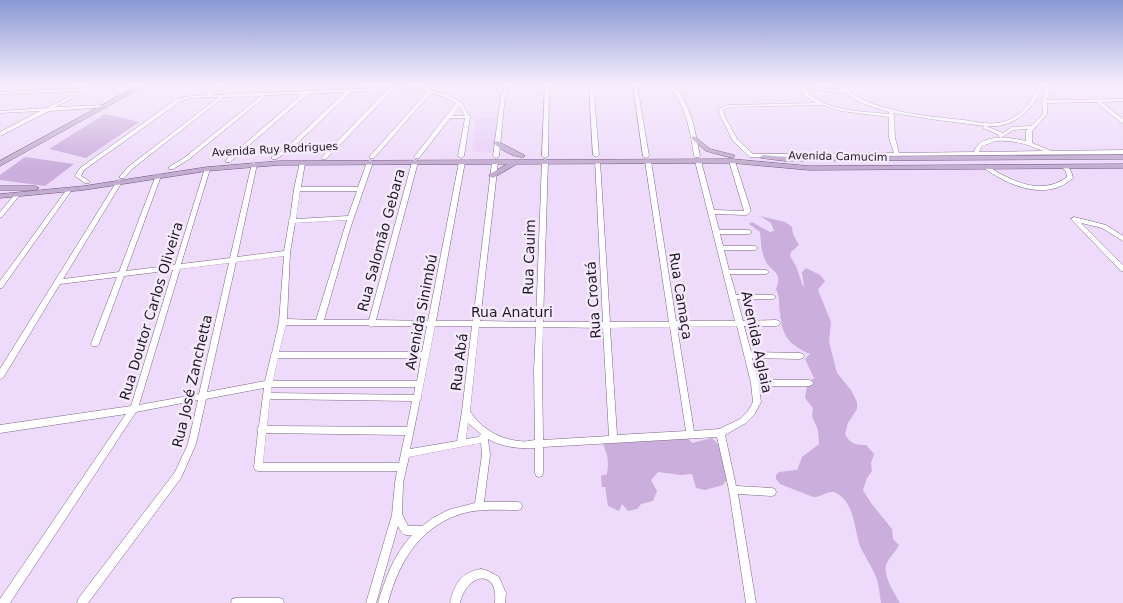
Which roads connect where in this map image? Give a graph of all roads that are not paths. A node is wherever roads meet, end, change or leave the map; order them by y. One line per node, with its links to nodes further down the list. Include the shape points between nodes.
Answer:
1 (40, 113): 30 (street)
2 (84, 113): 50 (main road)
3 (93, 113): 59 (main road)
4 (162, 113): 68 (street, via 79,172 79,178)
5 (202, 113): 67 (street, via 130,168)
6 (243, 113): 58 (street)
7 (285, 113): 40 (street)
8 (326, 113): 36 (street)
9 (368, 113): 45 (street)
10 (411, 113): 57 (street)
11 (452, 113): 24 (street, Rua Salomão Gebara)
12 (466, 113): 25 (street)
13 (501, 113): 34 (street, Rua Abá)
14 (546, 113): 46 (street, Rua Cauim)
15 (593, 113): 47 (street, Rua Croatá)
16 (640, 113): 55 (street, Rua Camaça)
17 (687, 113): 32 (street, Avenida Aglaia)
18 (722, 113): 41 (street, via 735,140)
19 (884, 113): 23 (street)
20 (1023, 113): 23 (street, via 1005,124 993,125)
21 (1045, 113): 27 (street)
22 (1112, 113): 26 (street)
23 (890, 114): 28 (street); 38 (street)
24 (449, 117): 25 (street); 51 (street, Rua Salomão Gebara)
25 (468, 117): 52 (street, Avenida Sinimbú)
26 (1123, 122)
27 (1033, 127): 29 (street); 35 (street, via 1028,136)
28 (990, 128): 29 (street); 31 (street)
29 (1012, 129): 31 (street)
30 (1, 133)
31 (1002, 134): 33 (street)
32 (694, 138): 48 (street, Avenida Aglaia); 49 (main road, via 708,150)
33 (998, 139): 35 (street); 42 (street, via 980,145)
34 (497, 142): 53 (street, Rua Abá); 54 (main road)
35 (1029, 144): 39 (street)
36 (287, 150): 43 (street); 44 (street)
37 (1122, 153): 39 (main road, Avenida Camucim)
38 (897, 154): 41 (street, Avenida Camucim); 42 (street, Avenida Camucim)
39 (1053, 155): 42 (main road, Avenida Camucim); 63 (main road)
40 (241, 156): 43 (main road, Avenida Ruy Rodrigues); 58 (main road, Avenida Ruy Rodrigues, via 228,161)
41 (752, 156): 42 (main road, Avenida Camucim, via 785,159); 49 (main road, Avenida Camucim)
42 (977, 156): 62 (main road)
43 (274, 158): 44 (main road, Avenida Ruy Rodrigues)
44 (289, 158): 56 (main road, Avenida Ruy Rodrigues)
45 (324, 158): 56 (main road, Avenida Ruy Rodrigues); 57 (main road, Avenida Ruy Rodrigues)
46 (545, 158): 47 (main road, Avenida Camucim); 54 (main road, Avenida Camucim); 102 (street, Rua Cauim)
47 (596, 158): 55 (main road, Avenida Camucim); 104 (street, Rua Croatá)
48 (698, 158): 49 (main road, Avenida Camucim); 55 (main road, Avenida Camucim); 75 (street, Avenida Aglaia)
49 (732, 158): 62 (main road, Avenida Camucim, via 809,168); 75 (street, via 748,211)
50 (0, 159)
51 (416, 159): 52 (main road, Avenida Ruy Rodrigues); 57 (main road, Avenida Ruy Rodrigues); 99 (street, Rua Salomão Gebara)
52 (461, 159): 53 (main road, Avenida Ruy Rodrigues); 100 (street, Avenida Sinimbú)
53 (495, 159): 54 (main road, Avenida Ruy Rodrigues); 66 (street, Rua Abá)
54 (522, 159): 66 (main road)
55 (647, 159): 103 (street, Rua Camaça)
56 (302, 160): 57 (main road, Avenida Ruy Rodrigues); 60 (main road, Avenida Ruy Rodrigues); 70 (street)
57 (371, 160): 71 (street)
58 (187, 163): 67 (main road, Avenida Ruy Rodrigues)
59 (0, 164)
60 (254, 164): 64 (main road, Avenida Ruy Rodrigues); 85 (street, Rua José Zanchetta)
61 (1123, 166): 63 (main road, Avenida Camucim)
62 (986, 167): 63 (main road, Avenida Camucim); 63 (street, via 1005,180 1038,188 1064,184 1070,178)
63 (1065, 167)
64 (207, 169): 65 (main road, Avenida Ruy Rodrigues); 86 (street, Rua Doutor Carlos Oliveira)
65 (158, 176): 67 (main road, Avenida Ruy Rodrigues); 90 (street)
66 (493, 176): 101 (street, Rua Abá)
67 (121, 179): 68 (main road, Avenida Ruy Rodrigues); 72 (main road, Avenida Ruy Rodrigues); 91 (street)
68 (87, 182): 69 (main road, Avenida Ruy Rodrigues, via 38,188)
69 (0, 188)
70 (297, 189): 71 (street); 78 (street)
71 (361, 189): 77 (street)
72 (69, 190): 73 (main road, Avenida Ruy Rodrigues); 92 (street)
73 (17, 195): 74 (main road, Avenida Ruy Rodrigues); 76 (street)
74 (0, 196)
75 (712, 212): 79 (street, Avenida Aglaia)
76 (0, 216)
77 (351, 218): 78 (street); 96 (street)
78 (291, 221): 84 (street)
79 (716, 232): 80 (street); 82 (street, Avenida Aglaia)
80 (749, 232)
81 (1123, 239): 87 (street, via 1104,226 1074,219)
82 (721, 248): 83 (street); 88 (street, Avenida Aglaia)
83 (755, 248)
84 (287, 253): 85 (street); 95 (street)
85 (233, 260): 86 (street); 116 (street, Rua José Zanchetta)
86 (176, 266): 90 (street); 119 (street, Rua Doutor Carlos Oliveira)
87 (1123, 270)
88 (727, 272): 89 (street); 93 (street, Avenida Aglaia)
89 (766, 272)
90 (121, 274): 91 (street); 105 (street)
91 (57, 282): 110 (street)
92 (0, 286)
93 (734, 297): 94 (street); 97 (street, Avenida Aglaia)
94 (773, 298)
95 (283, 322): 96 (street, Rua Anaturi); 107 (street)
96 (319, 323): 99 (street, Rua Anaturi)
97 (741, 323): 98 (street, Rua Anaturi); 103 (street, Rua Anaturi); 108 (street, Avenida Aglaia)
98 (776, 323)
99 (372, 324): 100 (street, Rua Anaturi)
100 (430, 324): 101 (street, Rua Anaturi); 106 (street, Avenida Sinimbú)
101 (476, 324): 102 (street, Rua Anaturi); 120 (street, Rua Abá)
102 (539, 324): 104 (street, Rua Anaturi); 130 (street, Rua Cauim)
103 (674, 324): 104 (street, Rua Anaturi); 125 (street, Rua Camaça)
104 (607, 325): 127 (street, Rua Croatá)
105 (95, 344)
106 (425, 354): 107 (street); 115 (street, Avenida Sinimbú)
107 (274, 355): 114 (street)
108 (748, 355): 109 (street); 112 (street, Avenida Aglaia)
109 (800, 356)
110 (4, 363): 111 (street)
111 (0, 376)
112 (755, 383): 113 (street); 124 (street, Avenida Aglaia, via 757,402 752,413)
113 (809, 383)
114 (268, 384): 115 (street); 116 (street); 117 (street)
115 (420, 384): 118 (street, Avenida Sinimbú)
116 (202, 396): 119 (street); 141 (street, Rua José Zanchetta, via 192,444 178,475)
117 (267, 396): 118 (street); 122 (street)
118 (418, 398): 123 (street, Avenida Sinimbú)
119 (134, 409): 121 (street); 140 (street, Rua Doutor Carlos Oliveira)
120 (466, 411): 126 (street, Rua Abá); 128 (street)
121 (0, 428)
122 (261, 429): 123 (street); 132 (street, via 258,467)
123 (410, 431): 131 (street, Avenida Sinimbú)
124 (720, 433): 125 (street, Avenida Aglaia); 134 (street)
125 (690, 434): 127 (street, Avenida Aglaia)
126 (486, 436): 128 (street); 129 (street, Rua Abá); 136 (street)
127 (613, 438): 130 (street, Avenida Aglaia)
128 (461, 443): 131 (street)
129 (519, 445): 130 (street, Avenida Aglaia)
130 (538, 445): 133 (street, Rua Cauim)
131 (406, 454): 132 (street, Avenida Sinimbú)
132 (402, 467): 138 (street, Avenida Sinimbú)
133 (539, 474)
134 (733, 490): 135 (street); 148 (street)
135 (772, 492)
136 (479, 506): 137 (street); 139 (street, via 447,515)
137 (518, 506)
138 (397, 515): 139 (street, via 406,531); 144 (street, Avenida Sinimbú)
139 (422, 530): 145 (street, via 399,558)
140 (4, 603)
141 (82, 603)
142 (236, 603): 143 (street)
143 (279, 603)
144 (371, 603)
145 (383, 603)
146 (455, 603): 147 (street, via 462,583 468,577 483,574 496,580 500,586)
147 (500, 603)
148 (751, 603)

